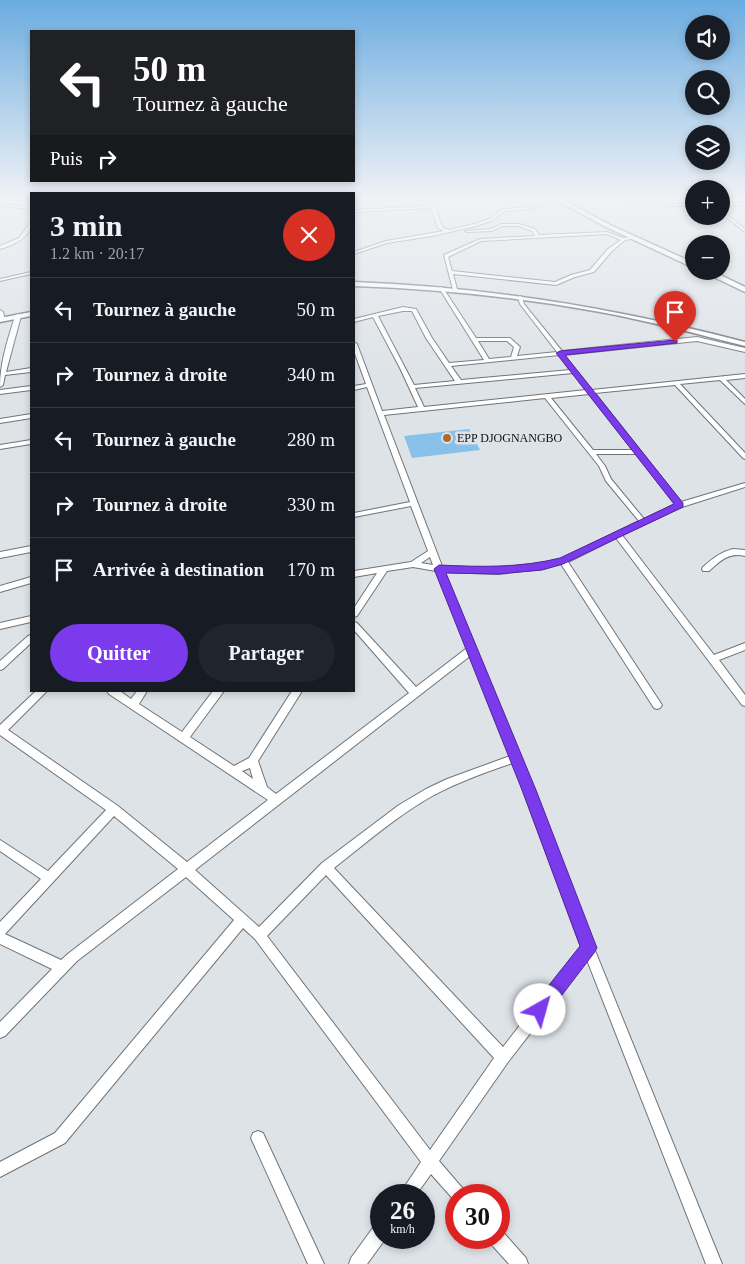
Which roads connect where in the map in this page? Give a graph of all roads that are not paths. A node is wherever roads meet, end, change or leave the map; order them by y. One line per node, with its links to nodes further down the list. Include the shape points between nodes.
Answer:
1 (447, 256): 5 (street)
2 (605, 256): 5 (street, via 594,270 556,284)
3 (673, 256): 4 (main road)
4 (685, 262)
5 (452, 272): 11 (street)
6 (30, 273): 7 (street)
7 (0, 280)
8 (724, 280): 12 (main road)
9 (355, 284): 10 (main road)
10 (441, 288): 11 (main road); 19 (street)
11 (455, 289): 13 (main road)
12 (745, 290)
13 (520, 297): 20 (main road, via 623,314); 23 (street)
14 (30, 314): 15 (main road)
15 (18, 316): 17 (main road); 29 (street)
16 (375, 316): 18 (street); 26 (street, via 403,309 414,310); 36 (street)
17 (1, 317)
18 (355, 320)
19 (473, 340): 24 (street, via 508,338 517,347); 25 (street)
20 (745, 344)
21 (355, 347): 35 (street)
22 (745, 350): 23 (street, via 697,339)
23 (560, 353): 24 (street); 28 (street)
24 (514, 357): 25 (street)
25 (486, 360): 26 (street)
26 (448, 364): 32 (street)
27 (30, 370): 29 (street)
28 (573, 370): 32 (street); 40 (street)
29 (1, 374): 34 (street)
30 (745, 376): 31 (street)
31 (721, 378): 33 (street); 42 (street)
32 (460, 382): 36 (street)
33 (676, 383): 40 (street); 51 (street)
34 (0, 384)
35 (369, 385): 38 (street); 44 (street)
36 (412, 387): 43 (street)
37 (30, 388): 39 (street)
38 (355, 388)
39 (0, 392)
40 (590, 392): 41 (street); 50 (street)
41 (547, 397): 43 (street); 49 (street)
42 (745, 402)
43 (422, 409): 44 (street)
44 (380, 413): 53 (street)
45 (30, 416): 46 (street)
46 (0, 421)
47 (30, 442): 48 (street)
48 (0, 448)
49 (591, 452): 50 (street); 56 (street, via 608,480)
50 (638, 452): 54 (street)
51 (745, 457)
52 (745, 485): 54 (street)
53 (415, 503): 55 (street); 59 (street)
54 (679, 505): 56 (street)
55 (355, 515)
56 (644, 523): 57 (street)
57 (618, 535): 62 (street); 77 (street)
58 (30, 549): 61 (street)
59 (432, 552): 63 (street); 65 (street)
60 (745, 553): 66 (street, via 738,551 723,555)
61 (0, 555)
62 (563, 561): 65 (street, via 498,571); 87 (street)
63 (413, 564): 64 (street); 65 (street)
64 (384, 569): 67 (street); 70 (street)
65 (439, 569): 76 (street)
66 (706, 570)
67 (355, 574)
68 (30, 580): 69 (street)
69 (0, 589)
70 (355, 612)
71 (30, 619): 72 (street)
72 (0, 626)
73 (355, 626): 84 (street)
74 (30, 639): 78 (street)
75 (745, 646): 77 (street)
76 (470, 650): 84 (street); 90 (street)
77 (713, 659): 85 (street)
78 (0, 666)
79 (41, 692): 88 (street)
80 (114, 692): 86 (street)
81 (141, 692): 86 (street)
82 (218, 692): 89 (street)
83 (296, 692): 91 (street)
84 (414, 692): 94 (street)
85 (745, 702)
86 (133, 704): 89 (street)
87 (657, 705)
88 (0, 731): 95 (street)
89 (183, 738): 92 (street)
90 (516, 758): 97 (street, via 467,774 429,793 394,814); 104 (street)
91 (253, 761): 92 (street); 93 (street)
92 (233, 771): 93 (street)
93 (262, 789): 94 (street)
94 (277, 800): 98 (street)
95 (114, 809): 98 (street); 99 (street)
96 (0, 845): 99 (street)
97 (326, 867): 102 (street); 107 (street)
98 (187, 870): 100 (street); 105 (street)
99 (49, 878): 101 (street)
100 (242, 920): 102 (street); 110 (street, via 60,1138)
101 (0, 931)
102 (259, 935): 109 (street)
103 (0, 938): 105 (street)
104 (588, 948): 107 (street); 118 (street)
105 (62, 967): 106 (street)
106 (0, 1030)
107 (503, 1057): 109 (street)
108 (258, 1138): 115 (street)
109 (430, 1162): 111 (street); 112 (street)
110 (0, 1170)
111 (415, 1184)
112 (449, 1184)
113 (370, 1246): 116 (street)
114 (507, 1249): 117 (street)
115 (316, 1264)
116 (357, 1264)
117 (520, 1264)
118 (714, 1264)

